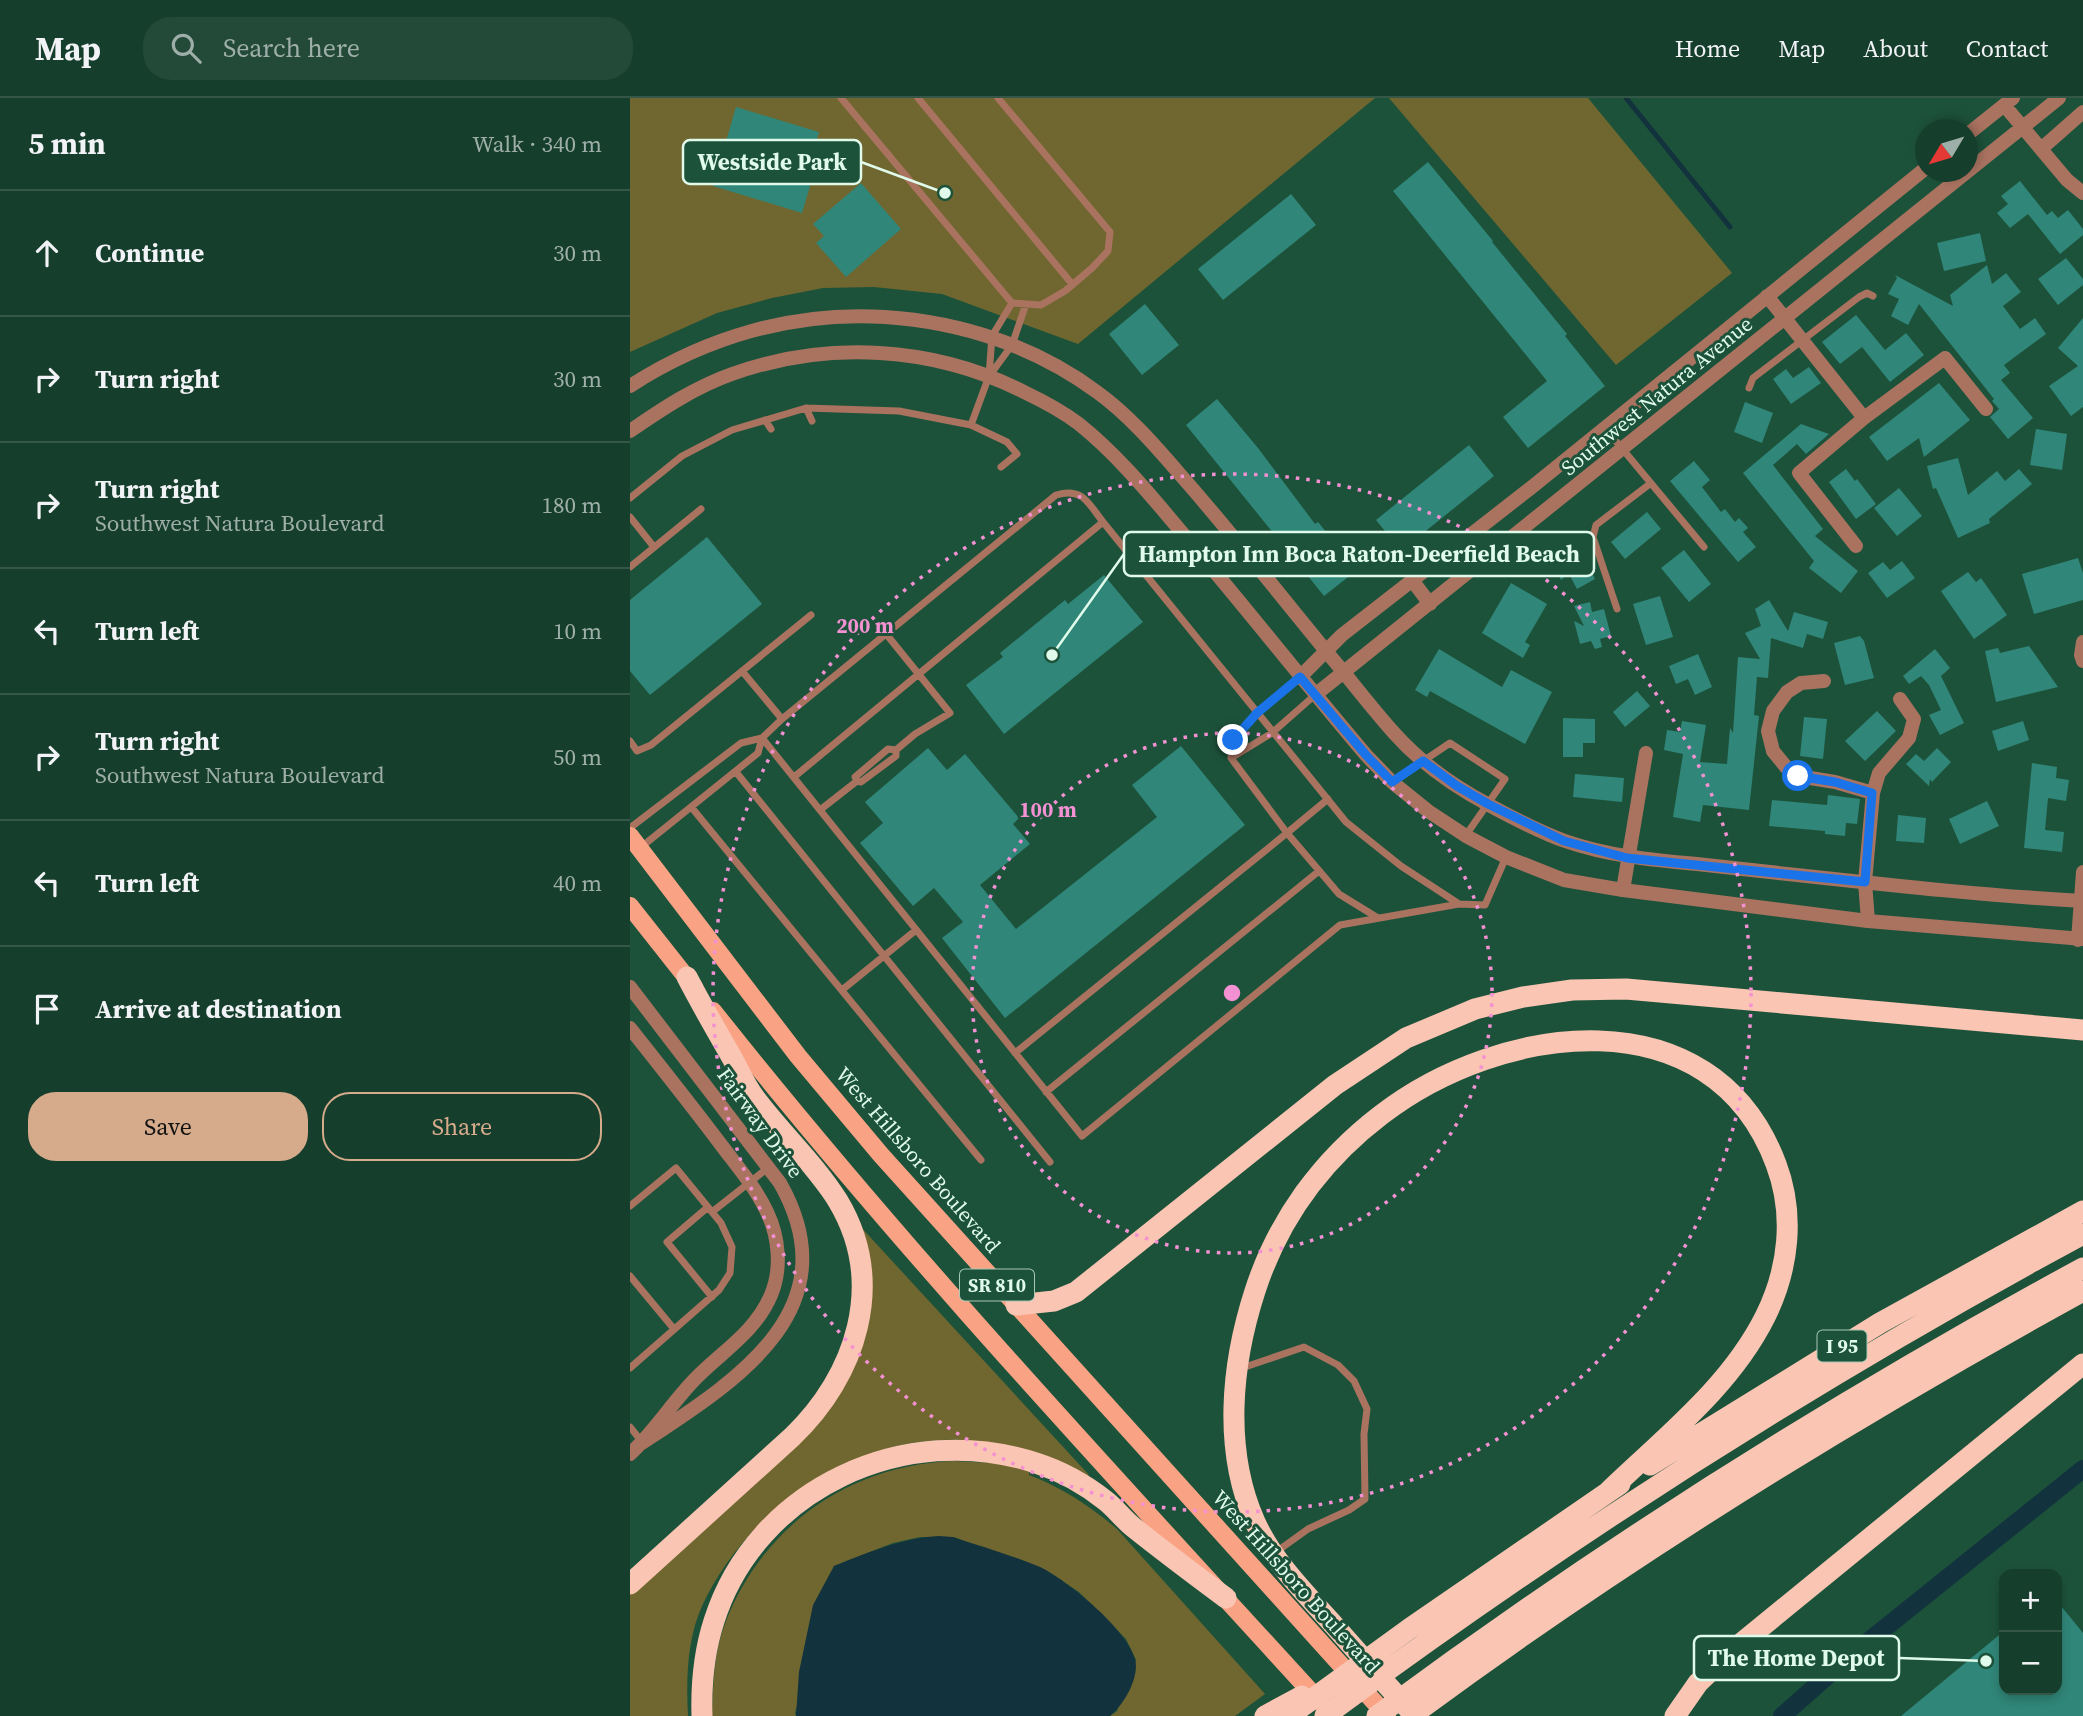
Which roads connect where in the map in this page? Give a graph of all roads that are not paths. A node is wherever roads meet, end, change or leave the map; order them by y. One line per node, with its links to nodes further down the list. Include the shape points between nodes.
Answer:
1 (841, 98): 15 (lane)
2 (918, 98): 12 (lane)
3 (998, 98): 12 (lane, via 1110,232 1108,251)
4 (2059, 98): 8 (street, Southwest Natura Avenue)
5 (2008, 102): 7 (street); 8 (street)
6 (2083, 113): 9 (street)
7 (1978, 126)
8 (2023, 127): 9 (street); 17 (street, Southwest Natura Avenue)
9 (2041, 149): 11 (street)
10 (1915, 177): 13 (street, Southwest Natura Avenue)
11 (2083, 193)
12 (1072, 285): 16 (lane, via 1041,305)
13 (1767, 296): 17 (street); 32 (street, Southwest Natura Avenue)
14 (1873, 296): 19 (lane, via 1859,297)
15 (1012, 303): 16 (lane); 18 (lane)
16 (1026, 304): 20 (lane)
17 (1786, 319): 19 (street); 37 (street, Southwest Natura Avenue)
18 (992, 336): 20 (street); 21 (lane); 22 (street, via 906,318 810,319 718,340)
19 (1802, 340): 23 (lane, via 1753,378); 27 (street)
20 (1012, 345): 21 (lane); 54 (street, via 1084,383 1118,408 1236,538)
21 (989, 376): 31 (lane); 34 (street, via 902,354 826,353 731,374); 59 (street, via 1049,404 1117,457)
22 (630, 386)
23 (1749, 387)
24 (806, 408): 25 (lane); 29 (lane); 30 (lane)
25 (873, 410): 28 (lane); 31 (lane)
26 (1986, 410): 27 (street, via 1945,358)
27 (1864, 418): 44 (street, via 1799,473)
28 (874, 419)
29 (765, 420): 33 (lane); 35 (lane)
30 (812, 421)
31 (971, 425): 38 (lane, via 1007,442 1017,454)
32 (1605, 428): 37 (lane); 48 (street, Southwest Natura Avenue)
33 (771, 429)
34 (630, 431)
35 (710, 441): 36 (lane); 40 (lane, via 682,456)
36 (715, 450)
37 (1623, 450): 39 (lane); 49 (street, Southwest Natura Avenue)
38 (1001, 467)
39 (1651, 483): 46 (lane); 50 (lane, via 1596,525 1593,537)
40 (630, 498)
41 (701, 509): 45 (lane)
42 (630, 517): 45 (lane)
43 (1103, 522): 52 (lane, via 1083,495 1067,491 1056,495); 58 (lane); 63 (lane)
44 (1856, 546)
45 (654, 547): 47 (lane)
46 (1704, 547)
47 (630, 567)
48 (1412, 580): 49 (street); 54 (street, Southwest Natura Avenue)
49 (1430, 604): 57 (street, Southwest Natura Avenue)
50 (1617, 609)
51 (811, 615): 56 (lane)
52 (887, 635): 58 (lane); 64 (lane)
53 (2083, 642): 55 (street)
54 (1326, 651): 57 (street); 59 (street, Southwest Natura Avenue)
55 (2083, 662)
56 (741, 671): 64 (lane); 67 (lane, via 650,745 637,751)
57 (1344, 673): 61 (street, Southwest Natura Avenue); 70 (street)
58 (920, 674): 72 (lane); 78 (lane, via 950,713 896,750 888,749)
59 (1300, 677): 61 (street); 63 (lane)
60 (1824, 681): 74 (street, via 1794,687 1773,711 1768,731 1773,751 1798,776)
61 (1315, 695): 65 (lane); 73 (street)
62 (1900, 699): 74 (street, via 1914,719 1909,738 1879,773)
63 (1257, 713): 65 (lane); 69 (lane, via 1233,740)
64 (782, 719): 66 (lane)
65 (1272, 733): 69 (lane); 75 (lane)
66 (762, 738): 71 (lane, via 758,753); 72 (lane); 79 (lane, via 741,743)
67 (630, 741)
68 (1646, 753): 84 (street)
69 (1231, 758): 80 (lane)
70 (1423, 761): 73 (lane); 76 (street); 76 (lane, via 1450,743 1505,779)
71 (737, 772): 77 (lane); 96 (lane)
72 (794, 777): 78 (lane)
73 (1392, 782): 81 (street)
74 (1872, 793): 87 (street)
75 (1328, 799): 80 (lane); 90 (lane, via 1368,841)
76 (1488, 804): 81 (lane); 84 (street, via 1564,841)
77 (692, 808): 82 (lane); 99 (lane)
78 (820, 810): 94 (lane)
79 (630, 828)
80 (1287, 833): 85 (lane); 102 (lane)
81 (1466, 836): 83 (street)
82 (635, 842): 116 (main road, West Hillsboro Boulevard / SR 810, via 839,1105)
83 (1506, 857): 88 (street, via 1564,880); 90 (lane, via 1485,905)
84 (1627, 858): 87 (street); 88 (street)
85 (1320, 871): 92 (lane, via 1339,894); 103 (lane)
86 (2083, 872): 89 (street)
87 (1865, 882): 89 (street); 93 (street)
88 (1623, 890): 93 (street)
89 (2082, 901): 95 (street)
90 (1459, 904): 92 (lane)
91 (630, 906): 97 (main road, SR 810)
92 (1379, 918): 103 (lane, via 1340,925 1082,1136)
93 (1868, 921): 95 (street)
94 (916, 930): 96 (lane); 102 (lane)
95 (2080, 939)
96 (884, 956): 99 (lane); 105 (lane)
97 (687, 977): 126 (highway, via 753,1096 844,1211 861,1272 861,1311 845,1368 817,1412); 127 (main road, SR 810, via 897,1234)
98 (630, 987): 106 (street, Fairway Drive)
99 (842, 990): 104 (lane)
100 (630, 1028): 107 (street, Fairway Drive)
101 (2083, 1030): 116 (highway, via 1626,989 1559,991 1499,1003 1429,1027 1360,1066 1076,1292 1054,1301)
102 (1015, 1053): 103 (lane)
103 (1046, 1092)
104 (981, 1160)
105 (1050, 1162)
106 (770, 1167): 107 (lane); 122 (street, Fairway Drive, via 800,1228 804,1256 793,1306 760,1354 710,1398)
107 (749, 1183): 109 (lane); 122 (street, Fairway Drive, via 767,1212 776,1239 771,1296 759,1317 695,1378)
108 (630, 1206): 109 (lane, via 676,1168)
109 (710, 1210): 115 (lane, via 732,1247 730,1273); 115 (lane, via 667,1242)
110 (2083, 1211): 124 (highway, I 95, via 1880,1324)
111 (2083, 1234): 128 (highway, via 1784,1405)
112 (2083, 1268): 130 (highway, via 1771,1448 1619,1546)
113 (630, 1276): 117 (lane)
114 (2083, 1291): 130 (highway, via 1788,1462)
115 (712, 1297): 117 (lane)
116 (1016, 1305): 137 (main road, West Hillsboro Boulevard / SR 810)
117 (674, 1329): 119 (lane)
118 (2083, 1364): 139 (highway, via 1719,1661)
119 (630, 1368)
120 (1237, 1370): 124 (highway, via 1260,1274 1283,1227 1334,1157 1381,1115 1444,1076 1514,1051 1584,1040 1651,1046 1714,1078 1754,1121 1781,1178 1787,1212 1786,1249 1772,1302 1730,1371); 125 (highway, via 1235,1432 1240,1476 1256,1524); 125 (lane, via 1304,1347 1338,1365 1354,1381 1367,1409 1365,1499)
121 (630, 1427): 122 (lane)
122 (642, 1443): 123 (street, Fairway Drive)
123 (630, 1454)
124 (1608, 1492): 128 (highway, I 95)
125 (1273, 1554): 138 (highway)
126 (630, 1584)
127 (1226, 1598): 131 (highway, via 1129,1524 1105,1500 1053,1469 973,1450 908,1453 854,1469 820,1487 790,1509 753,1549 713,1622 702,1679); 135 (main road, SR 810)
128 (1415, 1636): 129 (highway, I 95); 134 (highway)
129 (1356, 1666): 132 (highway); 133 (highway, I 95)
130 (1449, 1675): 136 (highway); 138 (highway)
131 (702, 1716)
132 (1265, 1716)
133 (1289, 1716)
134 (1325, 1716)
135 (1332, 1716)
136 (1377, 1716)
137 (1387, 1716)
138 (1413, 1716)
139 (1675, 1716)

